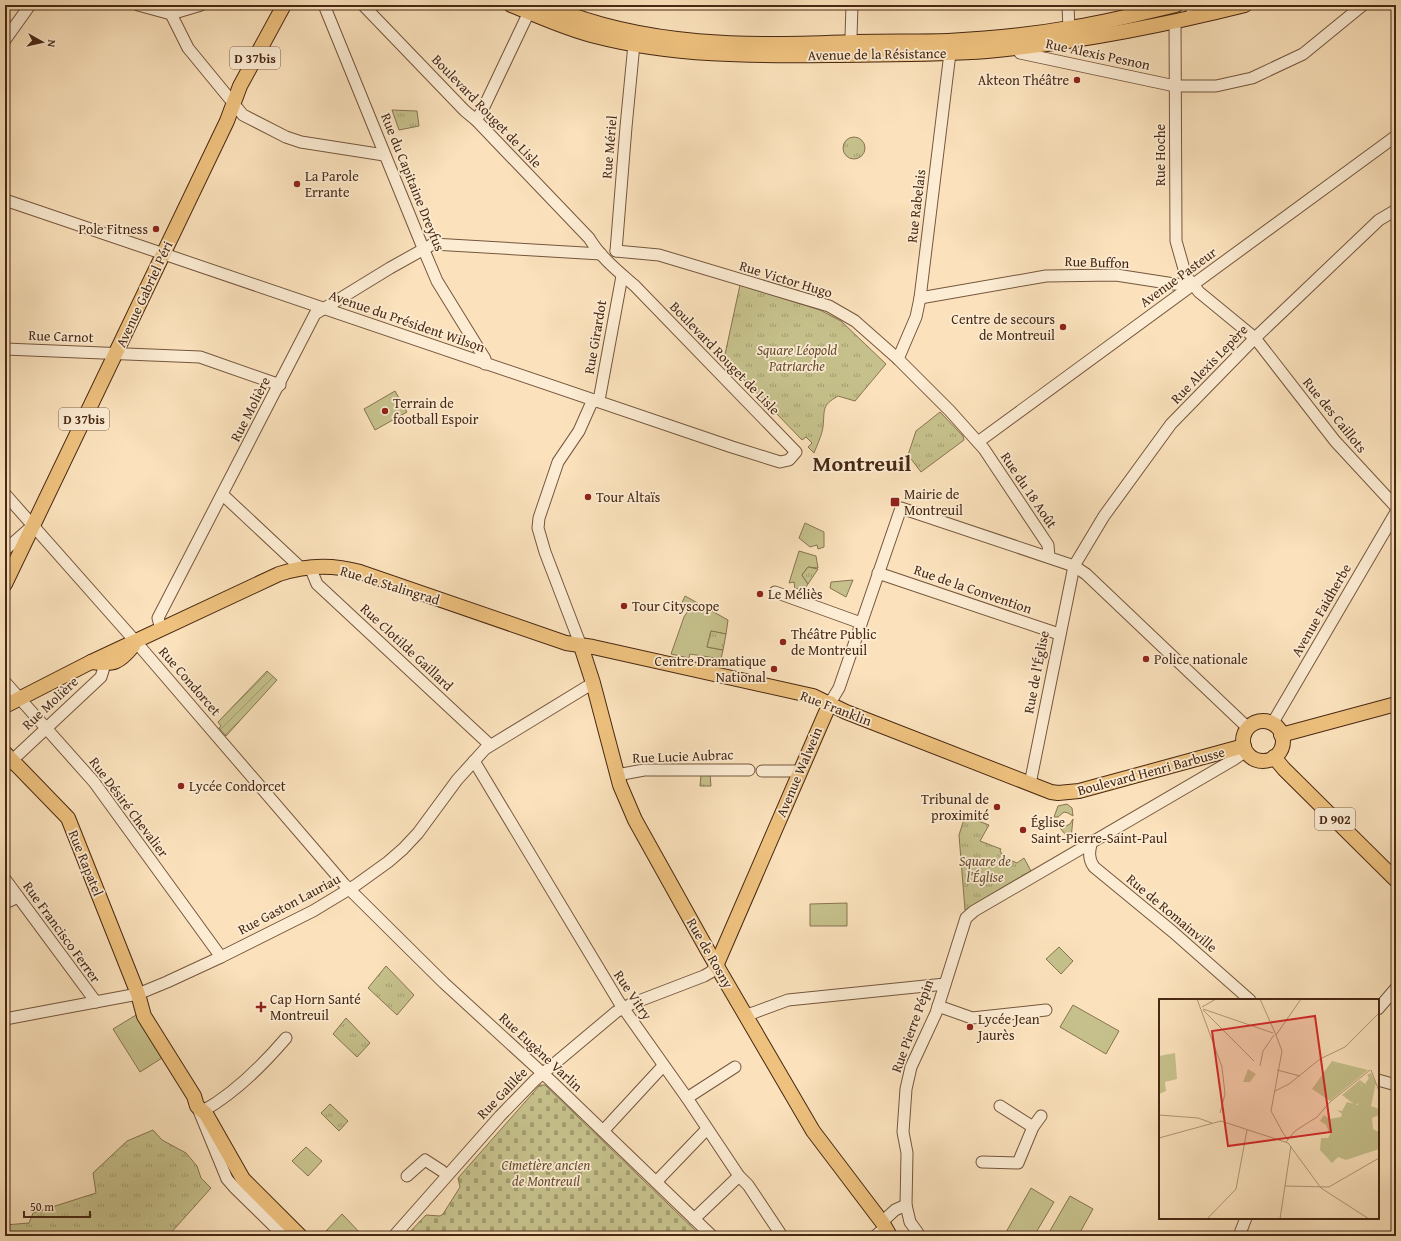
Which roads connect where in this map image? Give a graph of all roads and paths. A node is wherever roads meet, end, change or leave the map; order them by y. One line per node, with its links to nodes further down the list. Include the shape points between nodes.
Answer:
1 (30, 5): 21 (street)
2 (138, 5): 17 (street)
3 (201, 5): 17 (street)
4 (284, 5): 26 (main road, Avenue Gabriel Péri / D 37bis, via 240,86)
5 (324, 5): 29 (street, Rue du Capitaine Dreyfus)
6 (363, 5): 27 (street, Boulevard Rouget de Lisle)
7 (511, 5): 16 (main road, Avenue de la Résistance)
8 (852, 5): 20 (street)
9 (1068, 5): 19 (street)
10 (1176, 5): 13 (main road, Avenue de la Résistance)
11 (1245, 5): 15 (main road, Avenue de la Résistance)
12 (1363, 5): 25 (street, Rue Alexis Pesnon, via 1303,54 1252,78 1216,86)
13 (1159, 7): 18 (street, Rue Hoche); 19 (main road, Avenue de la Résistance)
14 (552, 10): 16 (main road, Avenue de la Résistance); 19 (main road, Avenue de la Résistance, via 637,33 738,44 951,41); 22 (main road, Avenue de la Résistance, via 595,36)
15 (1192, 11): 18 (main road, Avenue de la Résistance)
16 (528, 12): 27 (street)
17 (170, 14): 26 (street, via 188,48)
18 (1168, 22): 23 (main road, Avenue de la Résistance); 25 (street, Rue Hoche)
19 (1069, 28)
20 (851, 37)
21 (5, 40)
22 (634, 44): 24 (main road, Avenue de la Résistance, via 735,56 849,58); 34 (street, Rue Mériel)
23 (1019, 50): 24 (main road, Avenue de la Résistance); 25 (street, Rue Alexis Pesnon)
24 (949, 55): 38 (street, Rue Rabelais)
25 (1175, 86): 36 (street, Rue Hoche, via 1176,241 1186,276)
26 (235, 105): 29 (street, via 243,115 286,137 315,145); 33 (main road, Avenue Gabriel Péri / D 37bis)
27 (476, 120): 34 (street, Boulevard Rouget de Lisle, via 589,238)
28 (1396, 136): 36 (street, Avenue Pasteur)
29 (384, 155): 32 (street, Rue du Capitaine Dreyfus)
30 (5, 200): 33 (street, Avenue du Président Wilson)
31 (1396, 210): 40 (street, Rue Alexis Lepère, via 1379,220)
32 (423, 248): 34 (street, Rue Victor Hugo, via 432,244 442,244); 39 (street, Rue Molière); 44 (street, Rue du Capitaine Dreyfus, via 438,281 485,359)
33 (163, 253): 39 (street, Avenue du Président Wilson); 42 (main road, Avenue Gabriel Péri / D 37bis)
34 (609, 254): 35 (street, Boulevard Rouget de Lisle); 37 (street, Boulevard Rouget de Lisle); 43 (street, Rue Victor Hugo, via 659,255 829,306 855,321)
35 (622, 276): 37 (street, Boulevard Rouget de Lisle); 46 (street, Rue Girardot, via 600,395)
36 (1193, 284): 38 (street, Rue Buffon, via 1174,284 1116,275 1046,276); 40 (street, via 1199,292); 47 (street, Avenue Pasteur)
37 (633, 285): 48 (street, Boulevard Rouget de Lisle)
38 (920, 298): 43 (street, Rue Rabelais, via 916,317)
39 (324, 308): 44 (street, Avenue du Président Wilson); 45 (street, Rue Molière, via 315,314)
40 (1255, 338): 51 (street, Rue des Caillots, via 1335,441); 56 (street, Rue Alexis Lepère, via 1171,424 1104,516)
41 (5, 349): 42 (street, Rue Carnot)
42 (116, 354): 45 (street, Rue Carnot, via 200,357); 53 (main road, Avenue Gabriel Péri / D 37bis)
43 (898, 359): 47 (street, Rue Victor Hugo)
44 (485, 364): 46 (street, Avenue du Président Wilson)
45 (280, 385): 50 (street, Rue Molière)
46 (596, 401): 48 (street, Avenue du Président Wilson, via 780,462 788,460); 65 (street, via 558,462 538,528)
47 (978, 442): 55 (street, Rue du 18 Août, via 1048,545)
48 (796, 452)
49 (5, 494): 53 (street, Rue Condorcet)
50 (223, 495): 57 (street, Rue Clotilde Gaillard); 62 (street, Rue Molière, via 158,618)
51 (1396, 508)
52 (1396, 512): 73 (street, Avenue Faidherbe)
53 (34, 526): 54 (street); 59 (main road, Avenue Gabriel Péri / D 37bis); 64 (street, Rue Condorcet)
54 (5, 550)
55 (1049, 557): 56 (street); 58 (street, Avenue Walwein, via 902,508)
56 (1074, 566): 63 (street, Rue de l'Église); 74 (street, via 1086,574)
57 (305, 567): 62 (main road, Rue de Stalingrad, via 279,574); 65 (main road, Rue de Stalingrad, via 343,568 360,572); 77 (street, Rue Clotilde Gaillard, via 317,584)
58 (878, 573): 61 (street, Avenue Walwein); 63 (street, Rue de la Convention)
59 (5, 584)
60 (775, 592): 61 (street)
61 (861, 623): 70 (street, Avenue Walwein, via 839,688)
62 (161, 629): 64 (main road, Rue de Stalingrad)
63 (1059, 634): 86 (street, Rue de l'Église)
64 (136, 642): 66 (main road, Rue de Stalingrad, via 119,661 112,664); 92 (street, Rue Condorcet)
65 (581, 646): 68 (main road, Rue de Rosny); 70 (main road, Rue Franklin, via 813,696)
66 (100, 661): 69 (main road, Rue de Stalingrad); 75 (street, Rue Molière, via 101,677)
67 (5, 682): 69 (street, Rue Désiré Chevalier)
68 (593, 683): 77 (street, Rue Gaston Lauriau); 85 (main road, Rue de Rosny)
69 (20, 698): 72 (main road, Rue de Stalingrad); 75 (street, Rue Désiré Chevalier)
70 (830, 703): 84 (main road, Avenue Walwein); 86 (main road, Rue Franklin, via 846,712)
71 (1396, 704): 76 (main road)
72 (5, 706)
73 (1272, 724): 74 (main road, via 1260,721); 76 (main road)
74 (1248, 728): 78 (main road, via 1244,736)
75 (45, 729): 80 (street, Rue Molière); 95 (street, Rue Désiré Chevalier, via 94,782)
76 (1282, 735): 79 (main road, via 1281,748)
77 (490, 745): 81 (street, Rue Gaston Lauriau)
78 (1245, 749): 79 (main road, via 1256,760); 87 (main road, Boulevard Henri Barbusse, via 1079,791); 88 (street, Boulevard Henri Barbusse, via 1233,760)
79 (1274, 757): 91 (main road, D 902)
80 (7, 760): 99 (main road, Rue Rapatel, via 68,818)
81 (474, 761): 92 (street, Rue Gaston Lauriau, via 403,849); 103 (street, Rue Vitry)
82 (749, 770): 85 (street, Rue Lucie Aubrac, via 644,770)
83 (762, 771): 84 (street)
84 (799, 771): 96 (main road, Avenue Walwein)
85 (617, 775): 96 (main road, Rue de Rosny, via 636,820)
86 (1030, 784): 87 (main road, Rue Franklin)
87 (1058, 793)
88 (1092, 842): 89 (street, Boulevard Henri Barbusse); 100 (street, Rue de Romainville, via 1089,854 1094,867)
89 (1078, 849): 97 (street, Rue Pierre Pépin, via 968,915)
90 (5, 880): 93 (street, Rue Francisco Ferrer)
91 (1396, 880)
92 (349, 890): 95 (street, Rue Gaston Lauriau); 111 (street, Rue Eugène Varlin)
93 (18, 897): 94 (street); 101 (street, Rue Francisco Ferrer)
94 (5, 903)
95 (221, 957): 99 (street, Rue Gaston Lauriau)
96 (716, 966): 103 (street, Rue Galilée, via 704,976); 106 (main road, Rue de Rosny)
97 (945, 984): 102 (street, Rue Pierre Pépin); 106 (street, via 788,1000)
98 (1396, 988): 104 (street)
99 (138, 994): 101 (street, Rue Gaston Lauriau); 116 (main road, Rue Rapatel, via 144,1016)
100 (1249, 999)
101 (96, 1002): 107 (street, Rue Gaston Lauriau)
102 (938, 1006): 105 (street, via 972,1018); 126 (street, Rue Pierre Pépin, via 911,1067 906,1089 902,1132 908,1153)
103 (623, 1008): 109 (street, Rue Vitry); 111 (street, Rue Galilée)
104 (1379, 1008)
105 (1046, 1010)
106 (746, 1014): 129 (main road, Rue de Rosny, via 813,1131)
107 (6, 1022)
108 (286, 1038): 116 (street, via 229,1096)
109 (663, 1066): 114 (street, Rue Vitry); 120 (street)
110 (734, 1067): 114 (street)
111 (542, 1074): 120 (street, Rue Eugène Varlin); 132 (street, Rue Galilée, via 500,1116)
112 (1379, 1080): 113 (street)
113 (1396, 1085)
114 (687, 1098): 119 (street, Rue Vitry)
115 (1000, 1106): 118 (street)
116 (200, 1109): 130 (street, via 227,1179); 131 (main road, Rue Rapatel, via 243,1179)
117 (1041, 1116): 118 (street)
118 (1033, 1127): 121 (street, via 1018,1163)
119 (707, 1129): 124 (street, Rue Vitry); 125 (street)
120 (603, 1131): 125 (street, Rue Eugène Varlin)
121 (982, 1162)
122 (442, 1171): 123 (street, via 425,1160)
123 (407, 1176)
124 (739, 1176): 127 (street); 134 (street, Rue Vitry, via 748,1185)
125 (656, 1182): 127 (street, Rue Eugène Varlin)
126 (906, 1205): 129 (street, via 895,1210); 135 (street, Rue Pierre Pépin, via 910,1222)
127 (694, 1219): 133 (street, Rue Eugène Varlin)
128 (1246, 1219): 136 (street)
129 (882, 1232)
130 (284, 1236)
131 (300, 1236)
132 (394, 1236)
133 (712, 1236)
134 (782, 1236)
135 (920, 1236)
136 (1239, 1236)

